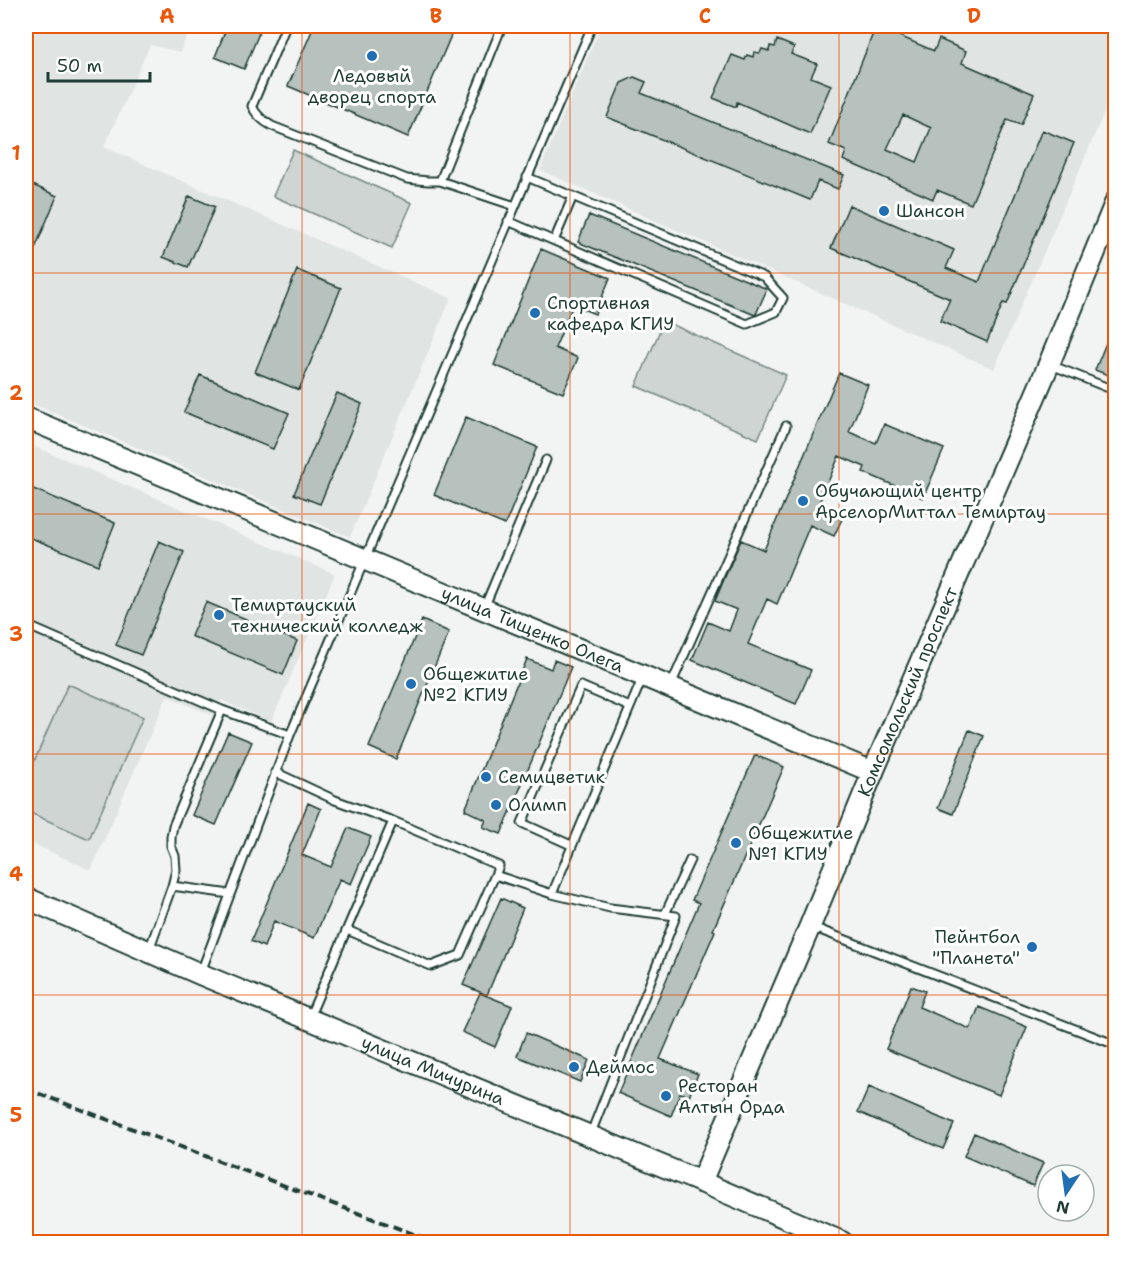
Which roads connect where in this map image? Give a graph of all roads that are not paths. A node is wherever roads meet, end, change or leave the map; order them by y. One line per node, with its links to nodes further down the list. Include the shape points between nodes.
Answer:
1 (286, 26): 5 (lane, via 252,106 259,116 272,126 407,179)
2 (502, 26): 5 (lane)
3 (592, 26): 4 (lane)
4 (527, 177): 6 (lane); 8 (lane)
5 (440, 181): 8 (lane)
6 (573, 196): 10 (lane); 10 (lane, via 764,277 783,298 776,312 747,324)
7 (1116, 201): 11 (street, Комсомольский проспект)
8 (514, 206): 9 (lane)
9 (508, 221): 10 (lane); 16 (lane)
10 (554, 241)
11 (1049, 364): 12 (lane); 25 (street, Комсомольский проспект)
12 (1116, 391)
13 (26, 418): 16 (street, улица Тищенко Олега)
14 (786, 426): 20 (lane)
15 (546, 460): 17 (lane)
16 (363, 560): 17 (street, улица Тищенко Олега); 23 (lane)
17 (483, 610): 19 (street, улица Тищенко Олега)
18 (26, 626): 22 (lane)
19 (643, 676): 20 (street, улица Тищенко Олега); 21 (lane)
20 (670, 688): 25 (street, улица Тищенко Олега)
21 (630, 707): 27 (lane); 27 (lane, via 581,686 576,696 522,823)
22 (222, 710): 23 (lane); 30 (lane, via 173,826 171,846 176,870)
23 (290, 735): 24 (lane)
24 (275, 772): 26 (lane); 31 (lane)
25 (873, 772): 35 (street, Комсомольский проспект)
26 (393, 821): 29 (lane, via 499,866); 36 (lane)
27 (571, 845): 32 (lane)
28 (690, 860): 34 (lane)
29 (495, 875): 32 (lane); 36 (lane, via 460,956 444,962 431,966)
30 (172, 886): 31 (lane); 37 (lane)
31 (231, 894): 38 (lane)
32 (552, 894): 34 (lane, via 610,908)
33 (26, 898): 37 (street, улица Мичурина)
34 (665, 914): 41 (lane, via 676,916)
35 (810, 926): 40 (lane); 42 (street, Комсомольский проспект)
36 (346, 930): 39 (lane)
37 (149, 951): 38 (street, улица Мичурина)
38 (200, 974): 39 (street, улица Мичурина)
39 (309, 1019): 41 (street, улица Мичурина)
40 (1116, 1045)
41 (590, 1136): 42 (street, улица Мичурина)
42 (701, 1182): 43 (street, улица Мичурина)
43 (842, 1242)

